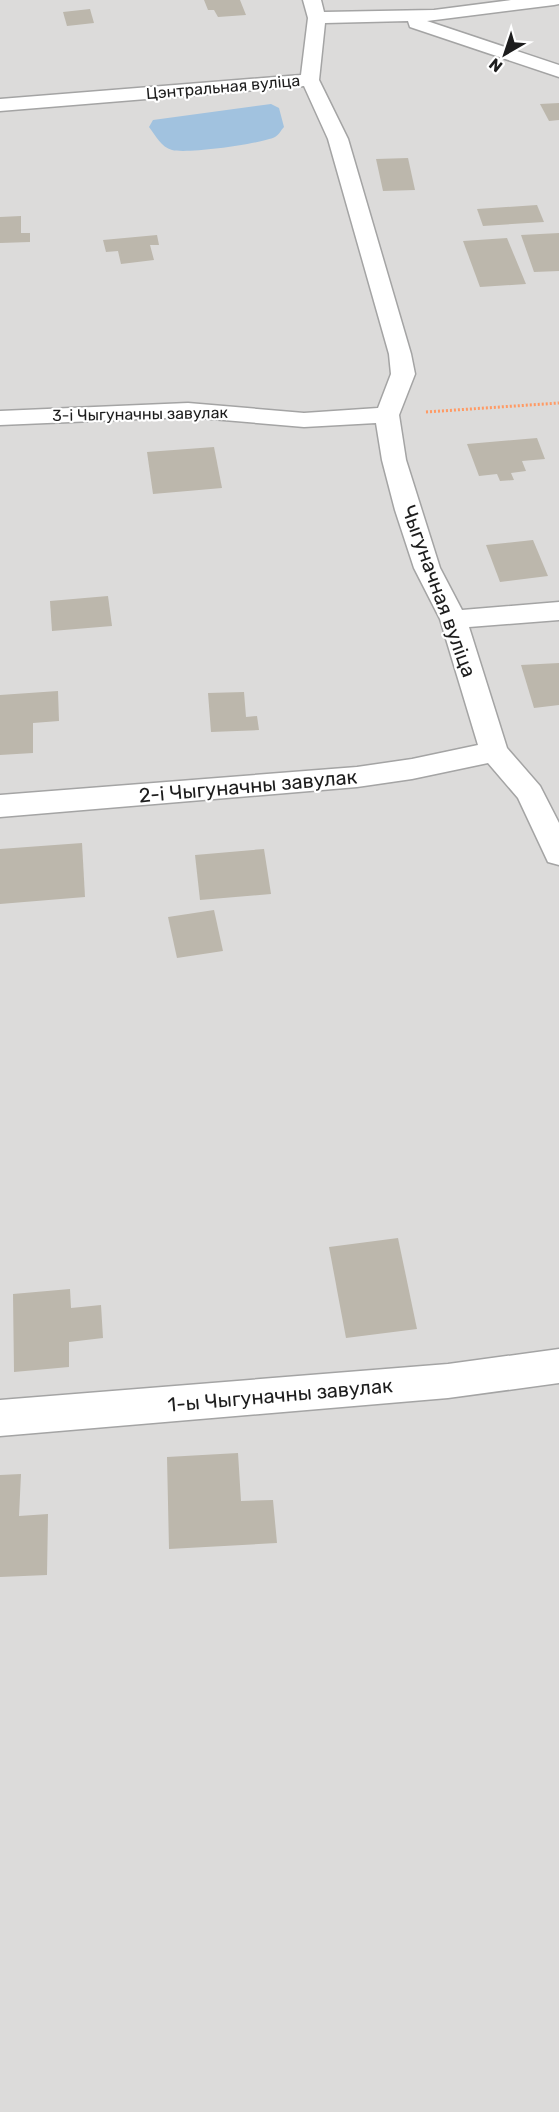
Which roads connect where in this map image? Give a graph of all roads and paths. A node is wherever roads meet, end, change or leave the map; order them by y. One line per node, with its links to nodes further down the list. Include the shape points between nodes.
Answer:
1 (554, 0): 3 (street)
2 (315, 9): 3 (street); 5 (street)
3 (391, 18): 4 (street, via 433,28)
4 (559, 71)
5 (310, 80): 6 (street, Цэнтральная вуліца); 8 (street, Цэнтральная вуліца, via 338,139 400,354 402,374)
6 (0, 105)
7 (559, 403): 8 (path)
8 (387, 415): 9 (street, 3-і Чыгуначны завулак, via 304,420 188,410); 11 (street, Чыгуначная вуліца, via 408,510 427,567)
9 (0, 418)
10 (559, 611): 11 (street)
11 (453, 619): 12 (street, Чыгуначная вуліца)
12 (494, 752): 13 (street, 2-і Чыгуначны завулак, via 357,777); 14 (street, Чыгуначная вуліца, via 530,793)
13 (0, 806)
14 (559, 854)
15 (559, 1366): 16 (street, 1-ы Чыгуначны завулак, via 448,1381)
16 (0, 1418)

